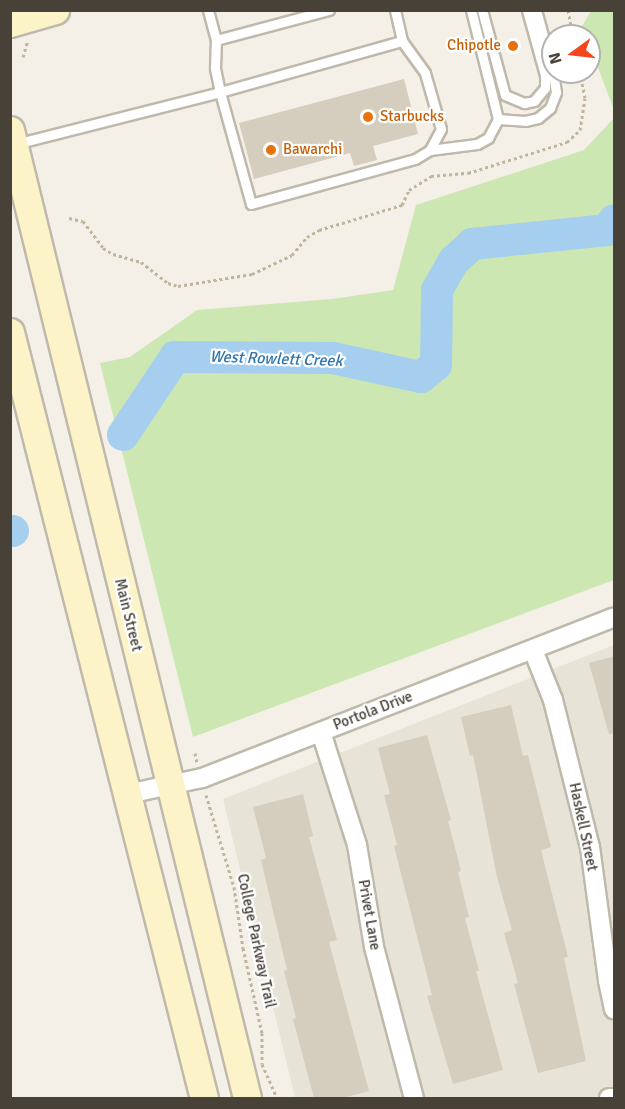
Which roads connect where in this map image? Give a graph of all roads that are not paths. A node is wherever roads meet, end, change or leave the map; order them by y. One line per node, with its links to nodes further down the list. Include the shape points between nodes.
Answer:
1 (55, 10): 10 (main road)
2 (208, 10): 11 (lane)
3 (329, 10): 11 (lane)
4 (395, 10): 12 (lane)
5 (471, 10): 15 (lane)
6 (482, 10): 7 (lane, via 505,95 524,103 534,101 545,88)
7 (527, 10)
8 (536, 10): 9 (lane)
9 (541, 28)
10 (20, 29)
11 (216, 40): 14 (lane, via 215,68)
12 (402, 41): 14 (lane); 17 (lane, via 425,73 441,129)
13 (555, 84): 15 (lane, via 550,108 538,118)
14 (220, 92): 16 (lane); 17 (lane, via 251,204 415,159)
15 (498, 119): 17 (lane, via 488,138 477,144)
16 (12, 137): 22 (main road, Main Street)
17 (430, 150)
18 (10, 332): 23 (main road)
19 (615, 617): 20 (street, Portola Drive)
20 (533, 650): 21 (street, Portola Drive); 24 (street, Haskell Street, via 553,700 590,847)
21 (321, 732): 22 (street, Portola Drive, via 201,778); 27 (street, Privet Lane, via 357,845 374,947)
22 (169, 784): 23 (street, Portola Drive); 26 (main road, Main Street)
23 (128, 794): 25 (main road)
24 (615, 1009)
25 (204, 1098)
26 (247, 1098)
27 (414, 1098)
28 (609, 1098): 29 (street)
29 (615, 1098)

